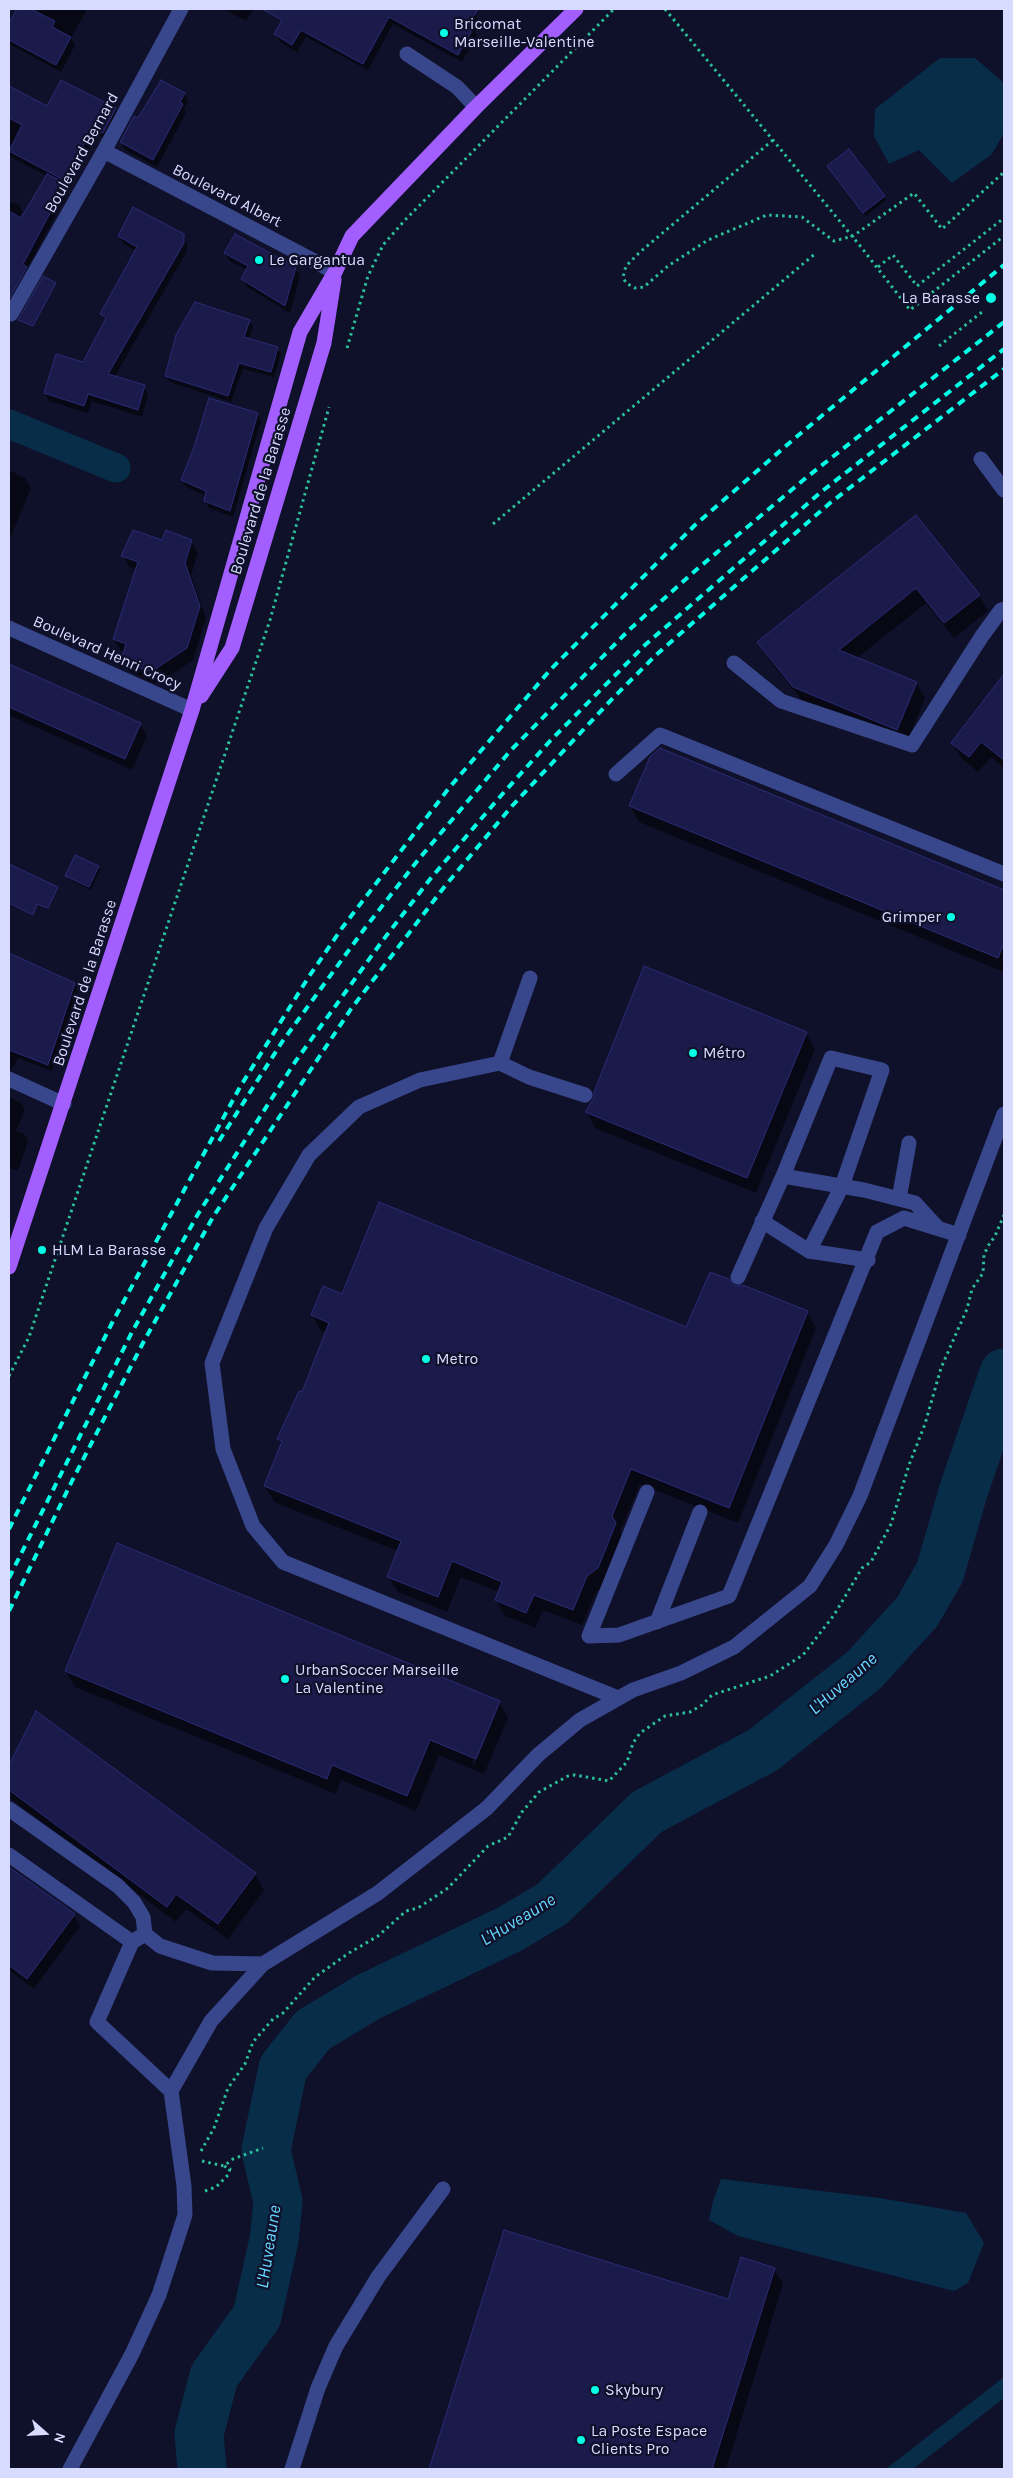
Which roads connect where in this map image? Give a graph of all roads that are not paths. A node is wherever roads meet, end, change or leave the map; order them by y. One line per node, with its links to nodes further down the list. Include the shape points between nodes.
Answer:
1 (181, 9): 5 (street, Boulevard Bernard)
2 (576, 9): 4 (main road, Boulevard de la Barasse)
3 (407, 54): 4 (street, via 457,87)
4 (476, 107): 6 (main road, Boulevard de la Barasse, via 352,236)
5 (104, 151): 6 (street, Boulevard Albert); 7 (street, Boulevard Bernard)
6 (335, 272): 13 (main road, Boulevard de la Barasse, via 300,332); 13 (main road, Boulevard de la Barasse, via 324,343 232,648)
7 (12, 314)
8 (981, 460): 9 (street)
9 (1004, 490)
10 (1004, 609): 12 (street, via 982,636 912,745 781,702)
11 (9, 628): 13 (street, Boulevard Henri Crocy)
12 (734, 663)
13 (192, 710): 20 (main road, Boulevard de la Barasse)
14 (616, 774): 15 (street, via 660,735)
15 (1004, 874)
16 (530, 978): 17 (street)
17 (500, 1063): 19 (street, via 529,1077); 36 (street, via 420,1080 359,1107 310,1154 266,1228 212,1363 223,1449 253,1526 284,1562)
18 (9, 1079): 20 (street)
19 (585, 1095)
20 (64, 1104): 31 (main road, Boulevard de la Barasse)
21 (1004, 1114): 28 (street)
22 (909, 1143): 25 (street)
23 (782, 1176): 24 (street); 24 (street, via 831,1058 882,1070); 26 (street)
24 (842, 1186): 25 (street); 29 (street)
25 (899, 1199): 27 (street, via 915,1203)
26 (762, 1221): 29 (street); 32 (street)
27 (938, 1228): 28 (street); 30 (street, via 904,1218 878,1232)
28 (959, 1234): 36 (street, via 860,1496 836,1545 810,1586 734,1647)
29 (809, 1251): 30 (street)
30 (868, 1260): 35 (street, via 729,1596)
31 (9, 1267)
32 (738, 1277)
33 (647, 1492): 35 (street, via 588,1636 619,1635)
34 (700, 1512): 35 (street)
35 (657, 1622)
36 (618, 1698): 40 (street, via 580,1720 538,1755 487,1808 378,1893)
37 (9, 1809): 39 (street, via 118,1886 143,1917)
38 (9, 1855): 39 (street)
39 (139, 1938): 40 (street, via 212,1963); 41 (street, via 97,2022)
40 (264, 1964): 41 (street, via 211,2021)
41 (171, 2091): 43 (street, via 185,2212 159,2295 132,2354)
42 (443, 2189): 44 (street, via 378,2277 336,2346 318,2388)
43 (70, 2469)
44 (292, 2469)

